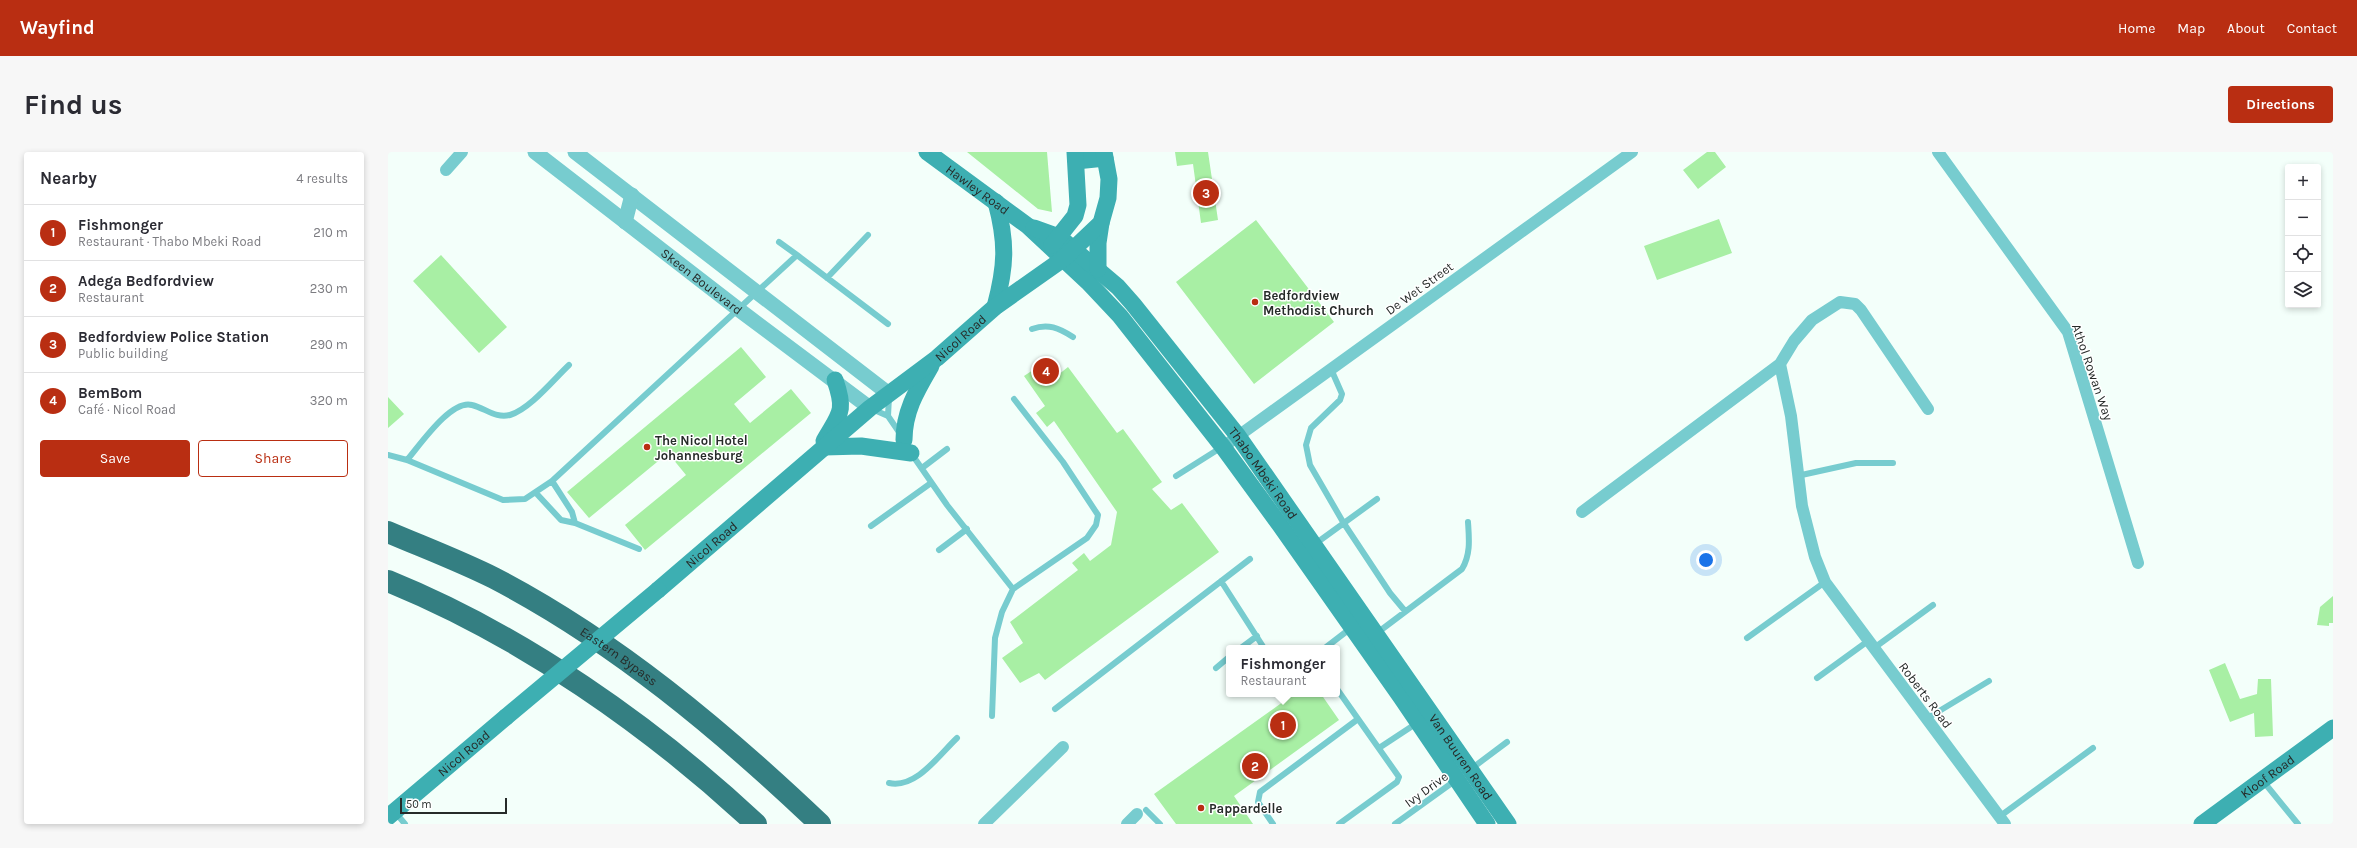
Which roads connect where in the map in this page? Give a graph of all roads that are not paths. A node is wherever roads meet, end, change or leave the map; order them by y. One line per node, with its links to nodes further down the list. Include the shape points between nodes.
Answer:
1 (462, 152): 9 (street)
2 (535, 152): 12 (street, Skeen Boulevard)
3 (575, 152): 10 (street, Skeen Boulevard)
4 (927, 152): 11 (main road, Hawley Road)
5 (1632, 152): 31 (street, De Wet Street)
6 (1938, 152): 64 (street, Athol Rowan Way, via 2068,332)
7 (1105, 155): 8 (main road); 13 (main road, via 1109,179 1108,198)
8 (1076, 157): 16 (main road, via 1078,205 1075,216)
9 (446, 170)
10 (632, 195): 12 (street); 22 (street, Skeen Boulevard)
11 (996, 202): 16 (main road, Hawley Road); 23 (main road, via 1004,236 1005,254)
12 (625, 222): 24 (street, Skeen Boulevard)
13 (1101, 223): 17 (main road); 19 (main road)
14 (868, 235): 21 (lane)
15 (779, 242): 18 (lane)
16 (1055, 242): 17 (main road, Hawley Road); 20 (main road)
17 (1069, 254): 19 (main road); 20 (main road, Nicol Road)
18 (798, 255): 21 (lane); 22 (lane)
19 (1093, 275): 38 (main road, Thabo Mbeki Road, via 1133,304); 40 (main road, Thabo Mbeki Road, via 1120,316)
20 (1038, 276): 23 (main road, Nicol Road)
21 (827, 278): 25 (lane)
22 (756, 291): 24 (lane); 33 (street, Skeen Boulevard)
23 (995, 307): 28 (main road, Nicol Road)
24 (738, 309): 32 (street, Skeen Boulevard); 49 (lane)
25 (888, 324)
26 (1032, 329): 27 (lane, via 1044,325 1059,329)
27 (1073, 338)
28 (937, 358): 33 (main road, Nicol Road); 39 (main road, via 910,404 904,422)
29 (1780, 364): 36 (street, via 1794,341 1812,320 1840,302 1849,301 1861,310); 48 (street, Roberts Road, via 1791,416); 53 (street)
30 (569, 365): 44 (lane, via 523,409 510,415 497,415 471,404 459,405 448,413)
31 (1331, 369): 38 (street, De Wet Street); 54 (lane, via 1342,394 1340,400 1310,428 1306,445 1310,465)
32 (835, 380): 35 (street, Skeen Boulevard); 42 (main road, via 842,399 842,408)
33 (889, 394): 35 (main road, Nicol Road); 37 (lane)
34 (1014, 399): 68 (lane, via 1063,462 1098,515 1096,525 1087,538)
35 (870, 408): 37 (lane); 42 (main road, Nicol Road)
36 (1928, 409)
37 (888, 416): 39 (lane)
38 (1238, 436): 40 (street, De Wet Street); 62 (main road, Thabo Mbeki Road)
39 (908, 446): 42 (main road); 46 (lane)
40 (1223, 446): 47 (lane); 62 (main road, Thabo Mbeki Road, via 1280,525)
41 (947, 449): 46 (lane)
42 (820, 451): 100 (main road, Nicol Road, bridge, via 506,717)
43 (388, 455): 44 (lane)
44 (407, 460): 51 (lane, via 503,500 525,499)
45 (1893, 463): 48 (lane, via 1856,463)
46 (922, 468): 50 (lane)
47 (1176, 476)
48 (1797, 476): 67 (street, Roberts Road, via 1807,529)
49 (552, 481): 51 (lane); 56 (lane, via 572,512)
50 (931, 483): 57 (lane); 58 (lane)
51 (536, 493): 56 (lane, via 561,520)
52 (1377, 499): 54 (lane)
53 (1582, 512)
54 (1343, 522): 62 (lane); 70 (lane, via 1390,593)
55 (1468, 522): 70 (lane, via 1469,550 1462,569)
56 (575, 523): 60 (lane)
57 (871, 526)
58 (967, 529): 61 (lane); 68 (lane)
59 (388, 532): 103 (highway, Eastern Bypass, via 493,578 556,614 666,690 714,728)
60 (639, 549)
61 (939, 550)
62 (1307, 551): 71 (main road, Thabo Mbeki Road); 71 (main road, Thabo Mbeki Road, via 1323,586)
63 (1250, 559): 66 (lane)
64 (2138, 563)
65 (388, 581): 102 (highway, via 471,618 536,656 639,727)
66 (1221, 581): 72 (lane); 85 (lane)
67 (1825, 582): 74 (lane); 78 (street, Roberts Road)
68 (1013, 589): 86 (lane, via 1002,612 995,638)
69 (1933, 605): 78 (lane)
70 (1405, 611): 73 (lane)
71 (1358, 623): 73 (main road, Thabo Mbeki Road); 77 (lane)
72 (1257, 636): 75 (lane); 76 (lane)
73 (1370, 638): 83 (main road, Thabo Mbeki Road)
74 (1747, 638)
75 (1245, 645)
76 (1262, 645)
77 (1329, 645)
78 (1871, 645): 81 (lane); 88 (street, Roberts Road)
79 (1226, 660): 80 (lane)
80 (1216, 668)
81 (1816, 678)
82 (1989, 681): 88 (lane)
83 (1408, 693): 89 (main road, Van Buuren Road); 96 (main road, Van Buuren Road)
84 (1340, 694): 87 (lane)
85 (1055, 709)
86 (992, 716)
87 (1358, 719): 94 (lane); 107 (lane, via 1260,792 1258,802)
88 (1926, 719): 101 (street, Roberts Road)
89 (1418, 722): 94 (lane); 96 (main road, Van Buuren Road)
90 (2333, 728): 97 (main road, Kloof Road)
91 (957, 738): 98 (lane, via 913,779 897,785)
92 (1507, 742): 96 (lane, Ivy Drive)
93 (1063, 747): 104 (street)
94 (1379, 748): 108 (lane, via 1399,776 1398,782)
95 (2093, 748): 101 (lane)
96 (1463, 775): 109 (lane, Ivy Drive); 110 (main road, Van Buuren Road); 111 (main road, Van Buuren Road)
97 (2262, 780): 112 (main road, Kloof Road); 113 (lane)
98 (888, 783)
99 (1141, 812): 105 (street); 106 (lane)
100 (396, 818)
101 (2002, 820)
102 (756, 824)
103 (820, 824)
104 (984, 824)
105 (1127, 824)
106 (1160, 824)
107 (1273, 824)
108 (1339, 824)
109 (1395, 824)
110 (1487, 824)
111 (1508, 824)
112 (2202, 824)
113 (2298, 824)

